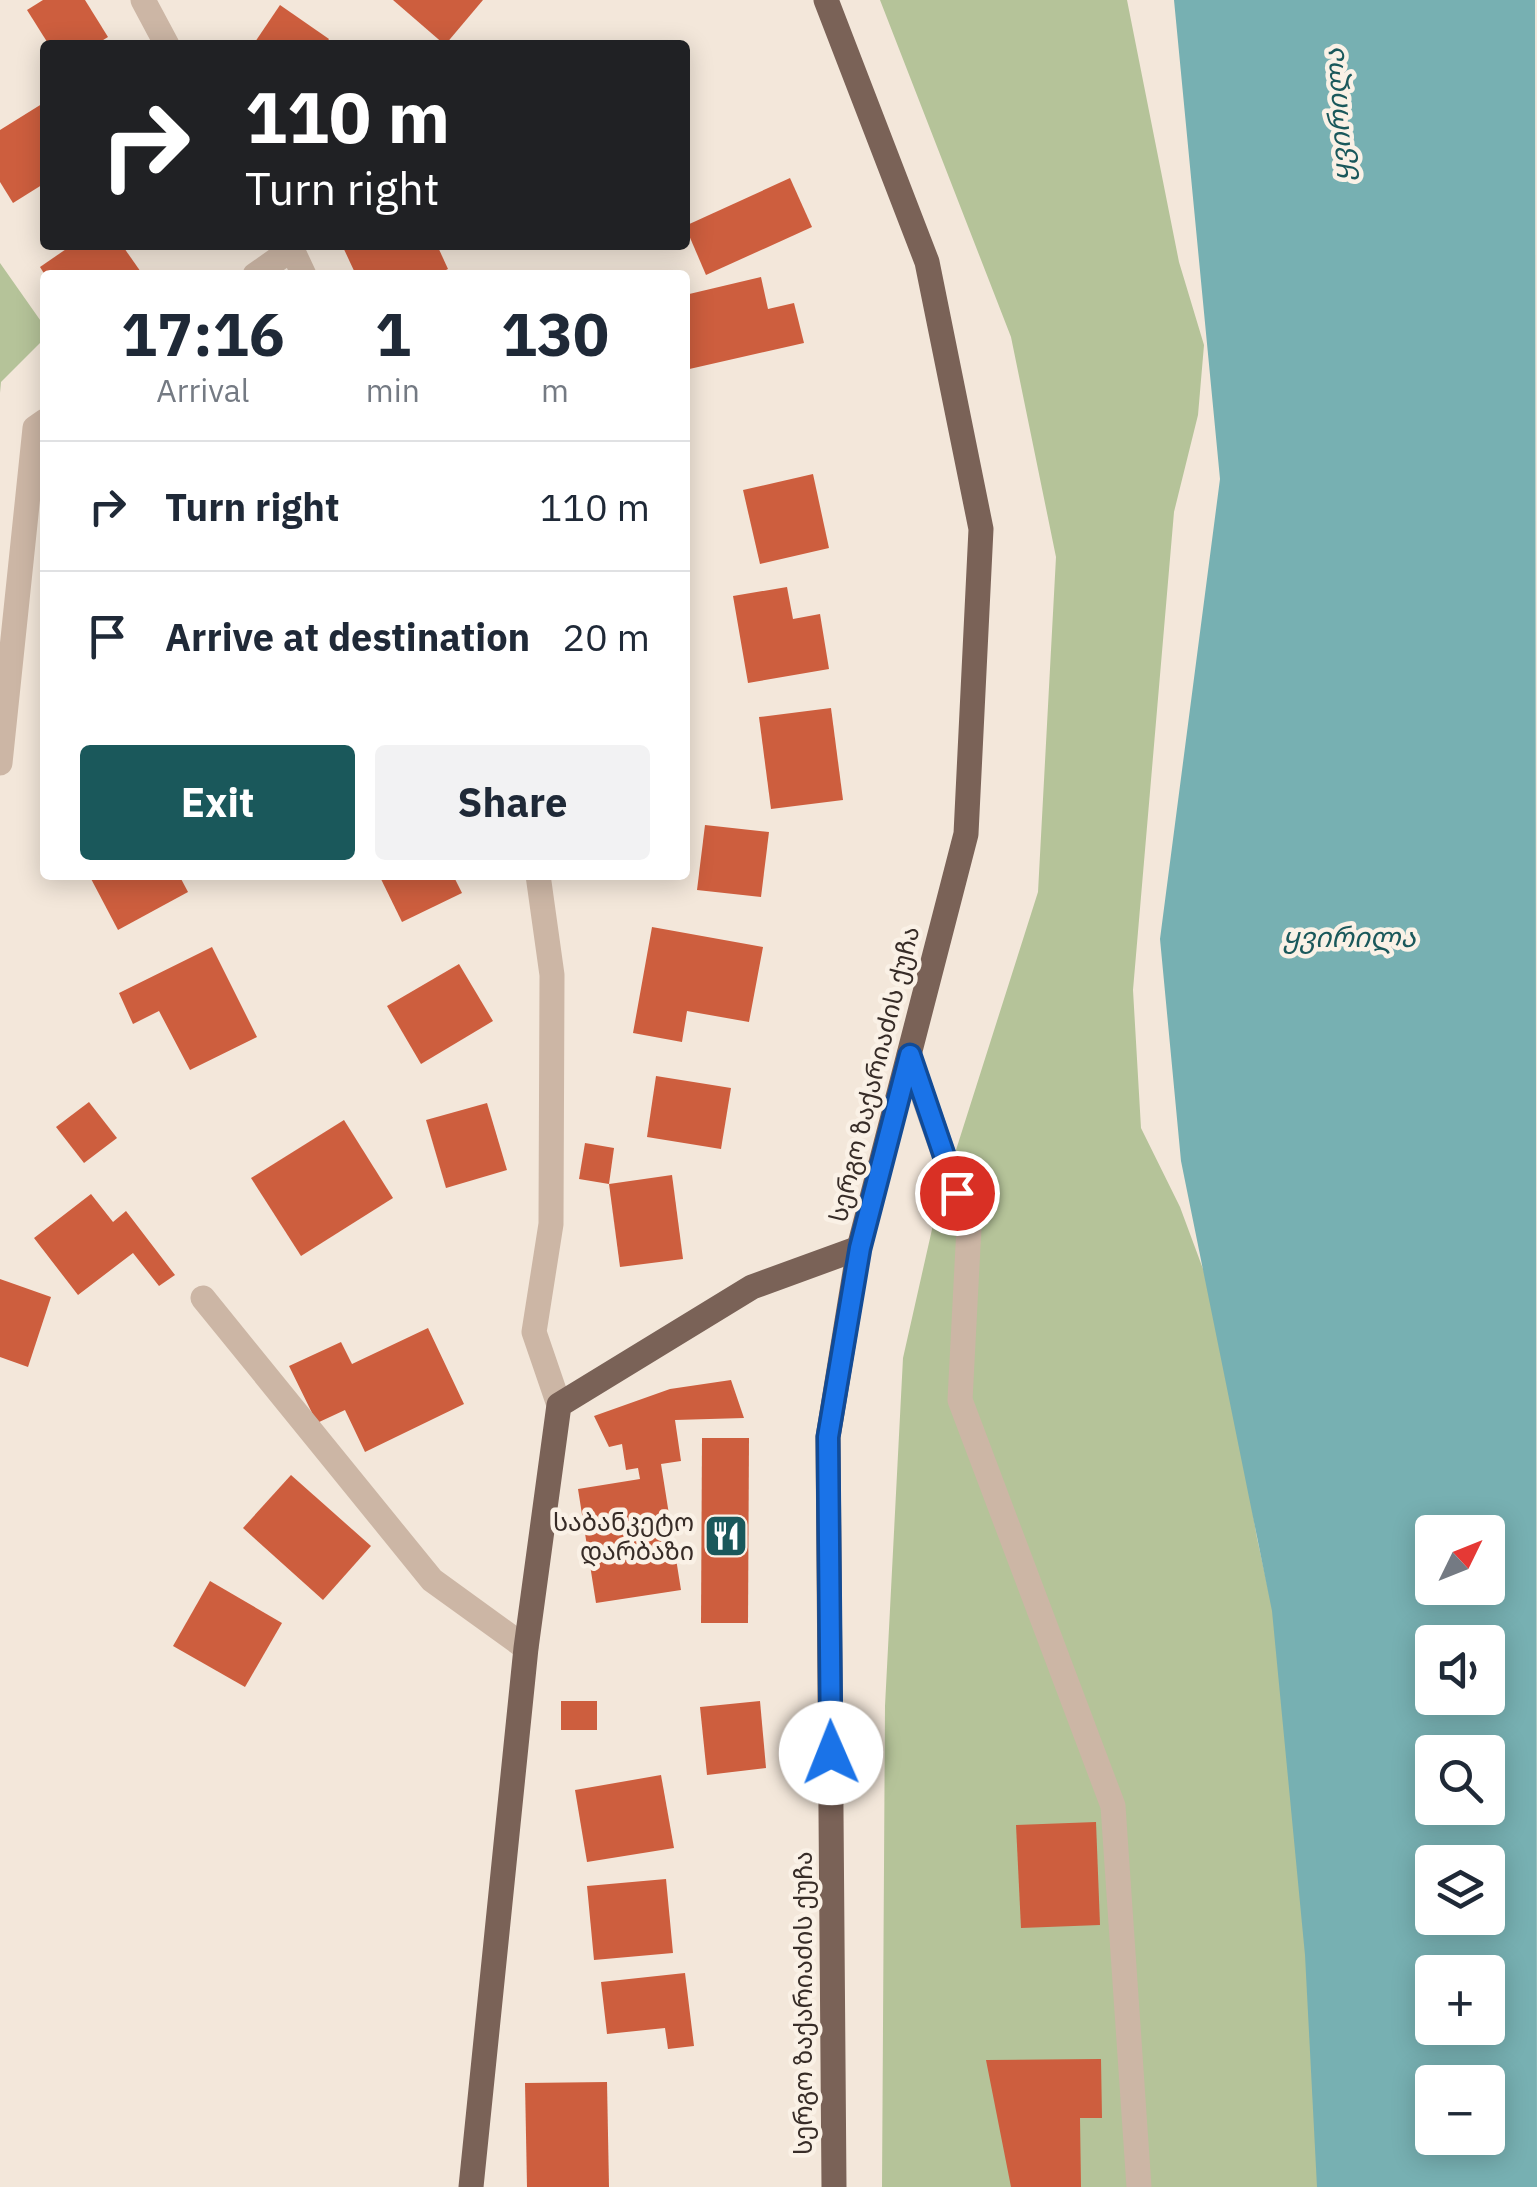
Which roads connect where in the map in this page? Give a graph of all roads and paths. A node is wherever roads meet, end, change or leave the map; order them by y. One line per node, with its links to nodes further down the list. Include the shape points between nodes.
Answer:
1 (143, 0): 3 (street)
2 (826, 0): 9 (main road, სერგო ზაქარიაძის ქუჩა, via 927,262 981,529 966,834)
3 (165, 40)
4 (287, 250): 5 (street)
5 (261, 270)
6 (40, 424): 7 (street)
7 (0, 762)
8 (539, 880): 12 (street, via 552,975 551,1205 534,1332)
9 (910, 1055): 10 (main road, სერგო ზაქარიაძის ქუჩა); 16 (street, via 969,1227 960,1400 1113,1806)
10 (860, 1248): 12 (main road, via 752,1287); 15 (main road, სერგო ზაქარიაძის ქუჩა, via 828,1437)
11 (203, 1298): 13 (street, via 432,1580)
12 (559, 1405): 13 (main road)
13 (526, 1648): 14 (main road)
14 (471, 2187)
15 (834, 2187)
16 (1139, 2187)

